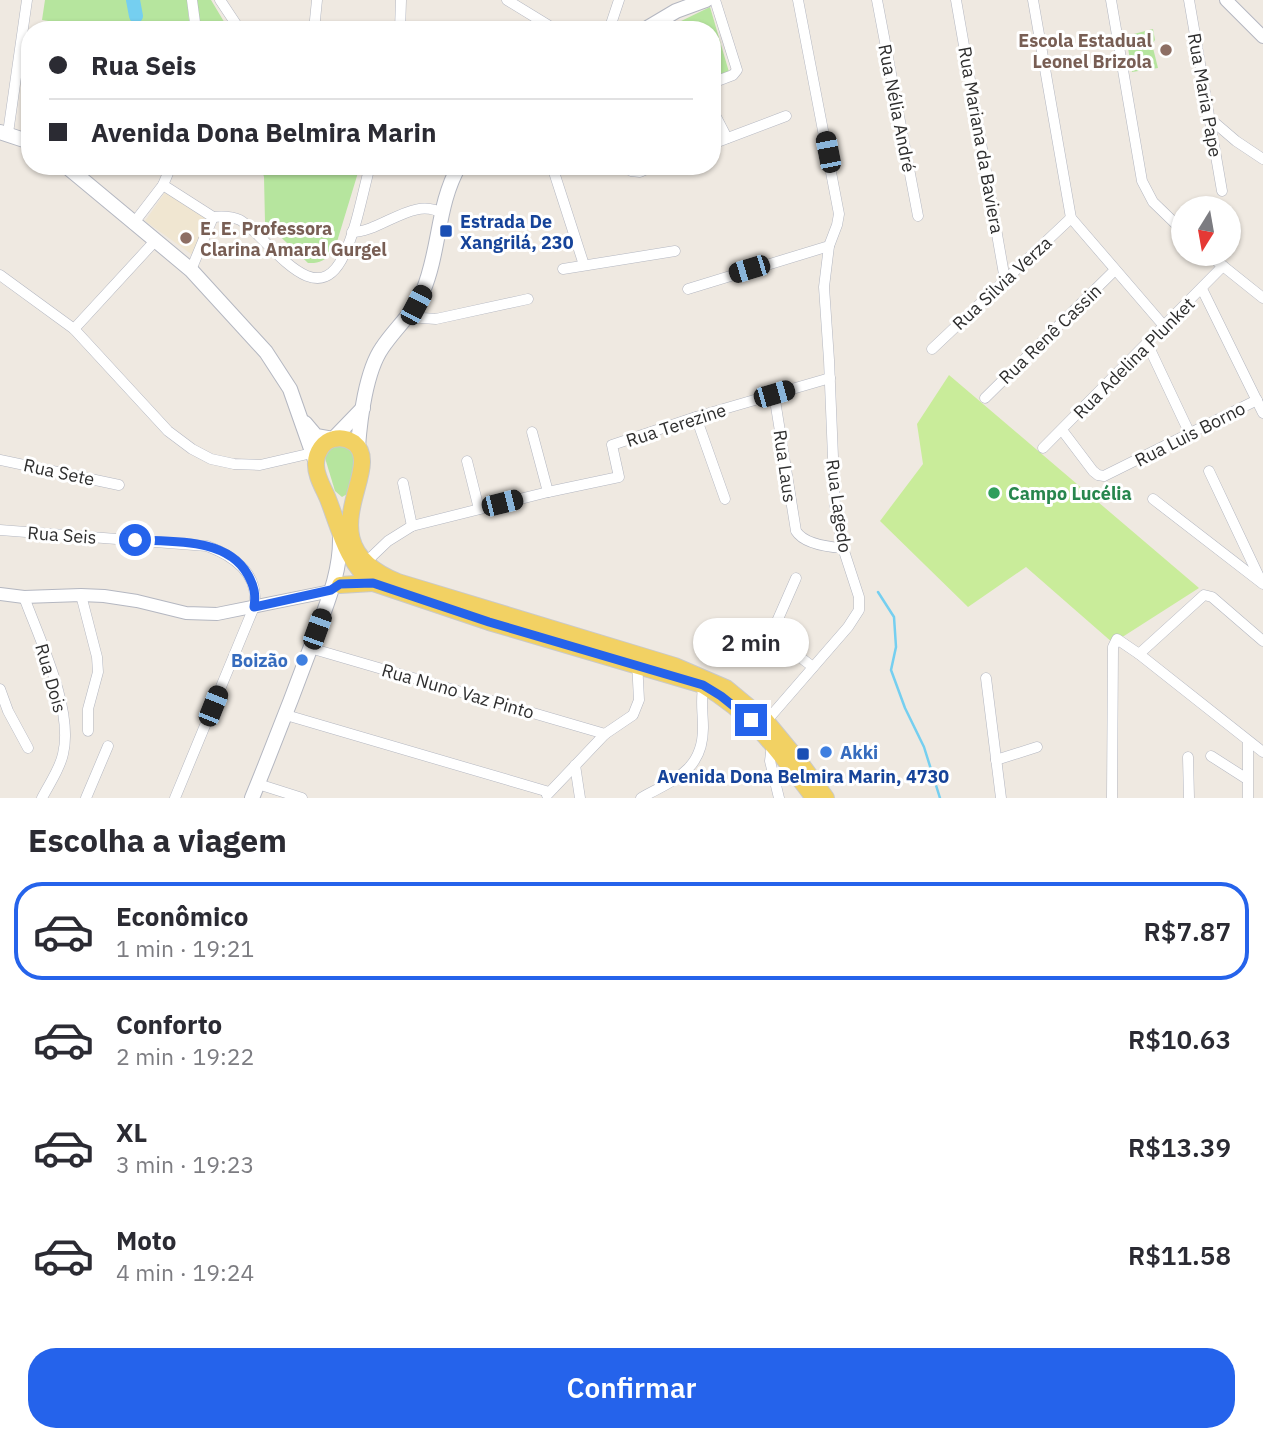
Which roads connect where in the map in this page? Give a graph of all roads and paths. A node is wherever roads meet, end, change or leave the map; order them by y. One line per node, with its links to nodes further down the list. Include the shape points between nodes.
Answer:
1 (27, 0): 17 (street)
2 (192, 0): 18 (street)
3 (220, 0): 19 (street)
4 (317, 0): 20 (street)
5 (401, 0): 21 (street)
6 (507, 0): 22 (street)
7 (619, 0): 23 (street)
8 (706, 0): 24 (main road)
9 (715, 0): 27 (street, via 737,70)
10 (799, 0): 51 (street, Rua Lagedo, via 838,202 837,225)
11 (877, 0): 44 (street, Rua Nélia André)
12 (956, 0): 59 (street, Rua Mariana da Baviera)
13 (1033, 0): 46 (street)
14 (1111, 0): 47 (street, via 1142,181 1153,202)
15 (1189, 0): 29 (street, Rua Maria Pape)
16 (1226, 0): 26 (street)
17 (23, 21)
18 (195, 21)
19 (234, 21)
20 (315, 21)
21 (400, 21)
22 (541, 21)
23 (612, 21)
24 (659, 21)
25 (21, 34): 31 (street)
26 (1263, 37)
27 (721, 80)
28 (786, 116): 32 (street)
29 (1208, 116): 35 (street); 42 (street, Rua Maria Pape)
30 (721, 126): 32 (street)
31 (4, 132): 33 (main road)
32 (727, 138): 34 (street)
33 (21, 139)
34 (721, 140)
35 (1263, 159)
36 (77, 175): 48 (main road)
37 (167, 175): 41 (street)
38 (368, 175): 49 (street)
39 (454, 175): 43 (main road)
40 (555, 175): 53 (street)
41 (163, 185): 45 (street); 48 (street)
42 (1222, 191)
43 (443, 214): 49 (street, via 419,208); 64 (main road, via 431,270)
44 (918, 216)
45 (213, 217): 49 (street, via 231,217 243,223 295,270 310,277 322,276 338,265); 56 (street)
46 (1072, 218): 57 (street); 59 (street, Rua Silvia Verza)
47 (1171, 219)
48 (134, 224): 50 (main road)
49 (352, 232)
50 (155, 241): 56 (main road); 66 (street)
51 (829, 246): 60 (street); 69 (street, Rua Lagedo, via 824,288)
52 (674, 251): 53 (street)
53 (584, 265): 55 (street)
54 (1223, 266): 61 (street, Rua Adelina Plunket); 62 (street)
55 (564, 269)
56 (191, 270): 76 (main road, via 266,352 282,374)
57 (1115, 270): 65 (street); 71 (street, Rua Renê Cassin)
58 (0, 275): 66 (street)
59 (1005, 280): 68 (street, Rua Silvia Verza)
60 (688, 289)
61 (1202, 289): 65 (street, Rua Adelina Plunket); 72 (street)
62 (1263, 298)
63 (528, 299): 64 (street, via 436,319)
64 (408, 317): 73 (main road, via 380,351)
65 (1164, 326): 67 (street, Rua Adelina Plunket)
66 (74, 329): 83 (street, via 168,431 192,449 234,464)
67 (1147, 343): 77 (street, Rua Adelina Plunket); 79 (street)
68 (932, 349)
69 (830, 378): 70 (street, Rua Terezine); 98 (street, Rua Lagedo, via 832,474)
70 (774, 394): 75 (street, Rua Terezine); 98 (street, Rua Laus, via 794,526 800,537)
71 (985, 398)
72 (1257, 400): 74 (street); 79 (street, Rua Luis Borno)
73 (364, 407): 80 (main road); 81 (main road)
74 (1263, 413)
75 (696, 418): 89 (street, Rua Terezine, via 612,445 619,477); 92 (street)
76 (302, 420): 80 (main road, via 316,436); 83 (main road)
77 (1062, 430): 79 (street, Rua Luis Borno, via 1098,475); 82 (street, Rua Adelina Plunket)
78 (532, 432): 89 (street)
79 (1189, 432)
80 (333, 439): 81 (main road, via 346,439); 83 (main road)
81 (358, 447): 91 (main road, via 364,463)
82 (1043, 449)
83 (314, 458): 90 (main road)
84 (0, 460): 88 (street, Rua Sete)
85 (467, 461): 94 (street)
86 (1209, 471): 102 (street)
87 (403, 483): 95 (street)
88 (119, 485)
89 (548, 492): 94 (street, Rua Terezine)
90 (327, 497): 91 (main road, via 339,503); 97 (main road)
91 (353, 499): 99 (main road, via 349,527)
92 (725, 499)
93 (1153, 499): 102 (street)
94 (479, 509): 95 (street, Rua Terezine)
95 (412, 526): 99 (street, Rua Terezine)
96 (0, 530): 107 (street, Rua Seis, via 207,546 245,569 255,589)
97 (340, 532): 99 (main road); 103 (main road)
98 (843, 548): 114 (street, Rua Lagedo, via 859,610)
99 (360, 558): 101 (main road, via 365,577); 103 (main road); 113 (main road, via 398,582)
100 (796, 578): 109 (street)
101 (373, 583): 103 (main road); 113 (main road, via 489,622)
102 (1263, 584)
103 (335, 587): 107 (street); 111 (main road)
104 (0, 594): 106 (street)
105 (81, 595): 106 (street); 107 (street, via 201,614); 120 (street, via 98,672 88,709)
106 (24, 597): 135 (street, Rua Dois, via 56,683 65,733 63,757)
107 (254, 607): 137 (street)
108 (755, 625): 109 (street)
109 (771, 635): 114 (street)
110 (1263, 641): 112 (street, via 1213,597 1204,595)
111 (310, 648): 118 (main road); 121 (street, Rua Nuno Vaz Pinto)
112 (1139, 654): 122 (street); 145 (street, via 1117,639 1112,647)
113 (637, 659): 116 (main road); 121 (street, via 638,707)
114 (813, 667): 119 (street, Rua Lagedo)
115 (986, 678): 130 (street)
116 (704, 681): 119 (main road); 140 (street, via 702,735 695,762 682,775)
117 (0, 689): 126 (street)
118 (286, 715): 133 (main road); 134 (street)
119 (763, 725): 124 (main road)
120 (88, 731)
121 (605, 734): 131 (street)
122 (1248, 741): 127 (street); 132 (street)
123 (108, 746): 136 (street)
124 (776, 746): 141 (street, via 770,761); 142 (main road); 143 (main road)
125 (1037, 747): 130 (street)
126 (28, 748)
127 (1263, 752)
128 (1188, 757): 146 (street)
129 (1211, 757): 132 (street)
130 (996, 760): 144 (street)
131 (575, 765): 134 (street); 139 (street)
132 (1247, 779): 147 (street)
133 (255, 791): 138 (street)
134 (546, 795)
135 (42, 798)
136 (86, 798)
137 (175, 798)
138 (302, 798)
139 (580, 798)
140 (641, 798)
141 (779, 798)
142 (814, 798)
143 (826, 798)
144 (1001, 798)
145 (1112, 798)
146 (1189, 798)
147 (1248, 798)

